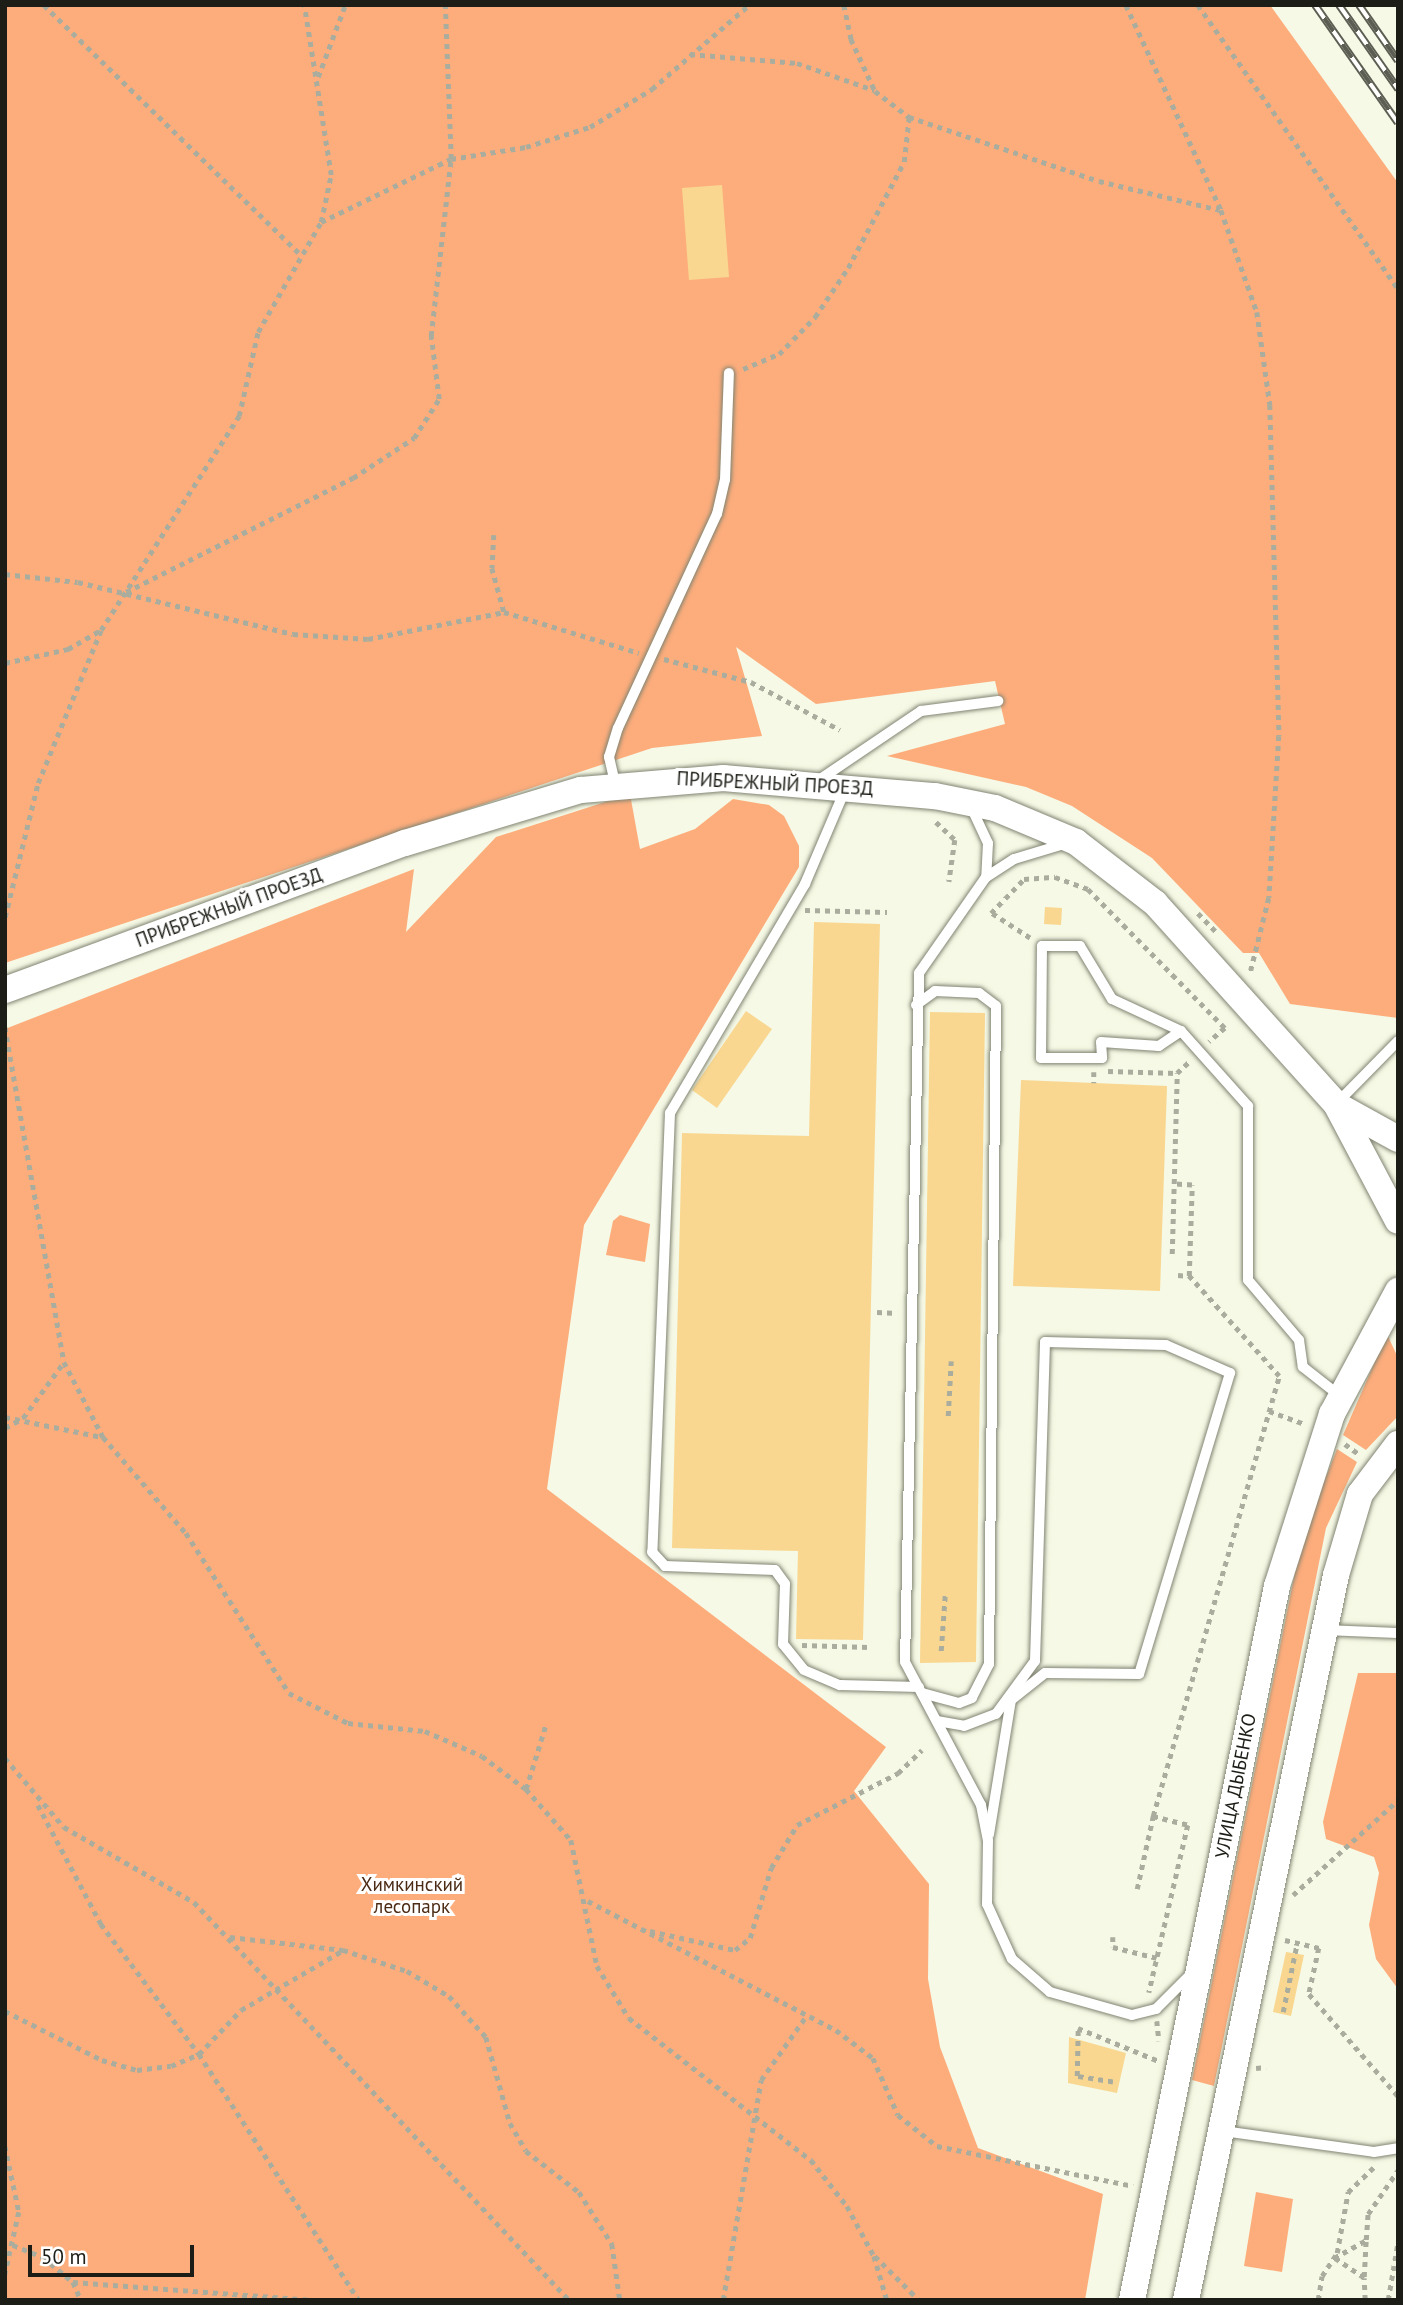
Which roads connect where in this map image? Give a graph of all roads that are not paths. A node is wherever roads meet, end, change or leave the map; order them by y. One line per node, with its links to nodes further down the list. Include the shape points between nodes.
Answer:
1 (729, 373): 3 (lane, via 725,480 717,514 609,757)
2 (998, 701): 4 (lane, via 921,711)
3 (615, 783): 4 (main road, ПРИБРЕЖНЫЙ ПРОЕЗД, via 723,778); 9 (main road, ПРИБРЕЖНЫЙ ПРОЕЗД, via 405,843)
4 (815, 783): 5 (main road, ПРИБРЕЖНЫЙ ПРОЕЗД)
5 (847, 786): 6 (main road, ПРИБРЕЖНЫЙ ПРОЕЗД); 21 (lane, via 790,909 668,1121 652,1552 665,1566 775,1570 785,1584 783,1644 804,1670 839,1685)
6 (966, 802): 7 (main road, ПРИБРЕЖНЫЙ ПРОЕЗД); 8 (lane, via 988,843)
7 (1076, 842): 8 (lane, via 1014,859); 13 (main road, ПРИБРЕЖНЫЙ ПРОЕЗД, via 1179,926)
8 (986, 877): 10 (lane, via 927,955)
9 (5, 990)
10 (916, 1005): 21 (lane, via 905,1662); 21 (lane, via 935,991 979,993 996,1006 989,1664 972,1698 951,1702)
11 (1181, 1031): 11 (lane, via 1112,999 1080,946 1042,946 1041,1058 1102,1058 1101,1042 1159,1046); 17 (lane, via 1248,1106 1248,1280 1299,1340 1303,1367)
12 (1398, 1041): 13 (lane)
13 (1336, 1104): 14 (main road, ПРИБРЕЖНЫЙ ПРОЕЗД); 15 (main road, ПРИБРЕЖНЫЙ ПРОЕЗД)
14 (1398, 1139)
15 (1398, 1221)
16 (1398, 1291): 17 (main road, УЛИЦА ДЫБЕНКО)
17 (1340, 1396): 25 (main road, УЛИЦА ДЫБЕНКО, via 1277,1586)
18 (1398, 1444): 19 (main road, via 1360,1494)
19 (1324, 1630): 20 (lane); 26 (main road)
20 (1398, 1633)
21 (921, 1690): 23 (lane)
22 (1011, 1700): 22 (lane, via 1045,1673 1139,1674 1230,1373 1166,1345 1045,1342 1035,1661); 23 (lane, via 979,1724); 24 (lane)
23 (937, 1721): 24 (lane, via 971,1778)
24 (988, 1840): 25 (lane, via 987,1904 998,1935 1027,1975 1050,1992 1106,2011 1156,2009)
25 (1200, 1961): 28 (main road, УЛИЦА ДЫБЕНКО)
26 (1219, 2130): 27 (lane, via 1380,2151); 29 (main road)
27 (1398, 2148)
28 (1132, 2300)
29 (1186, 2300)

